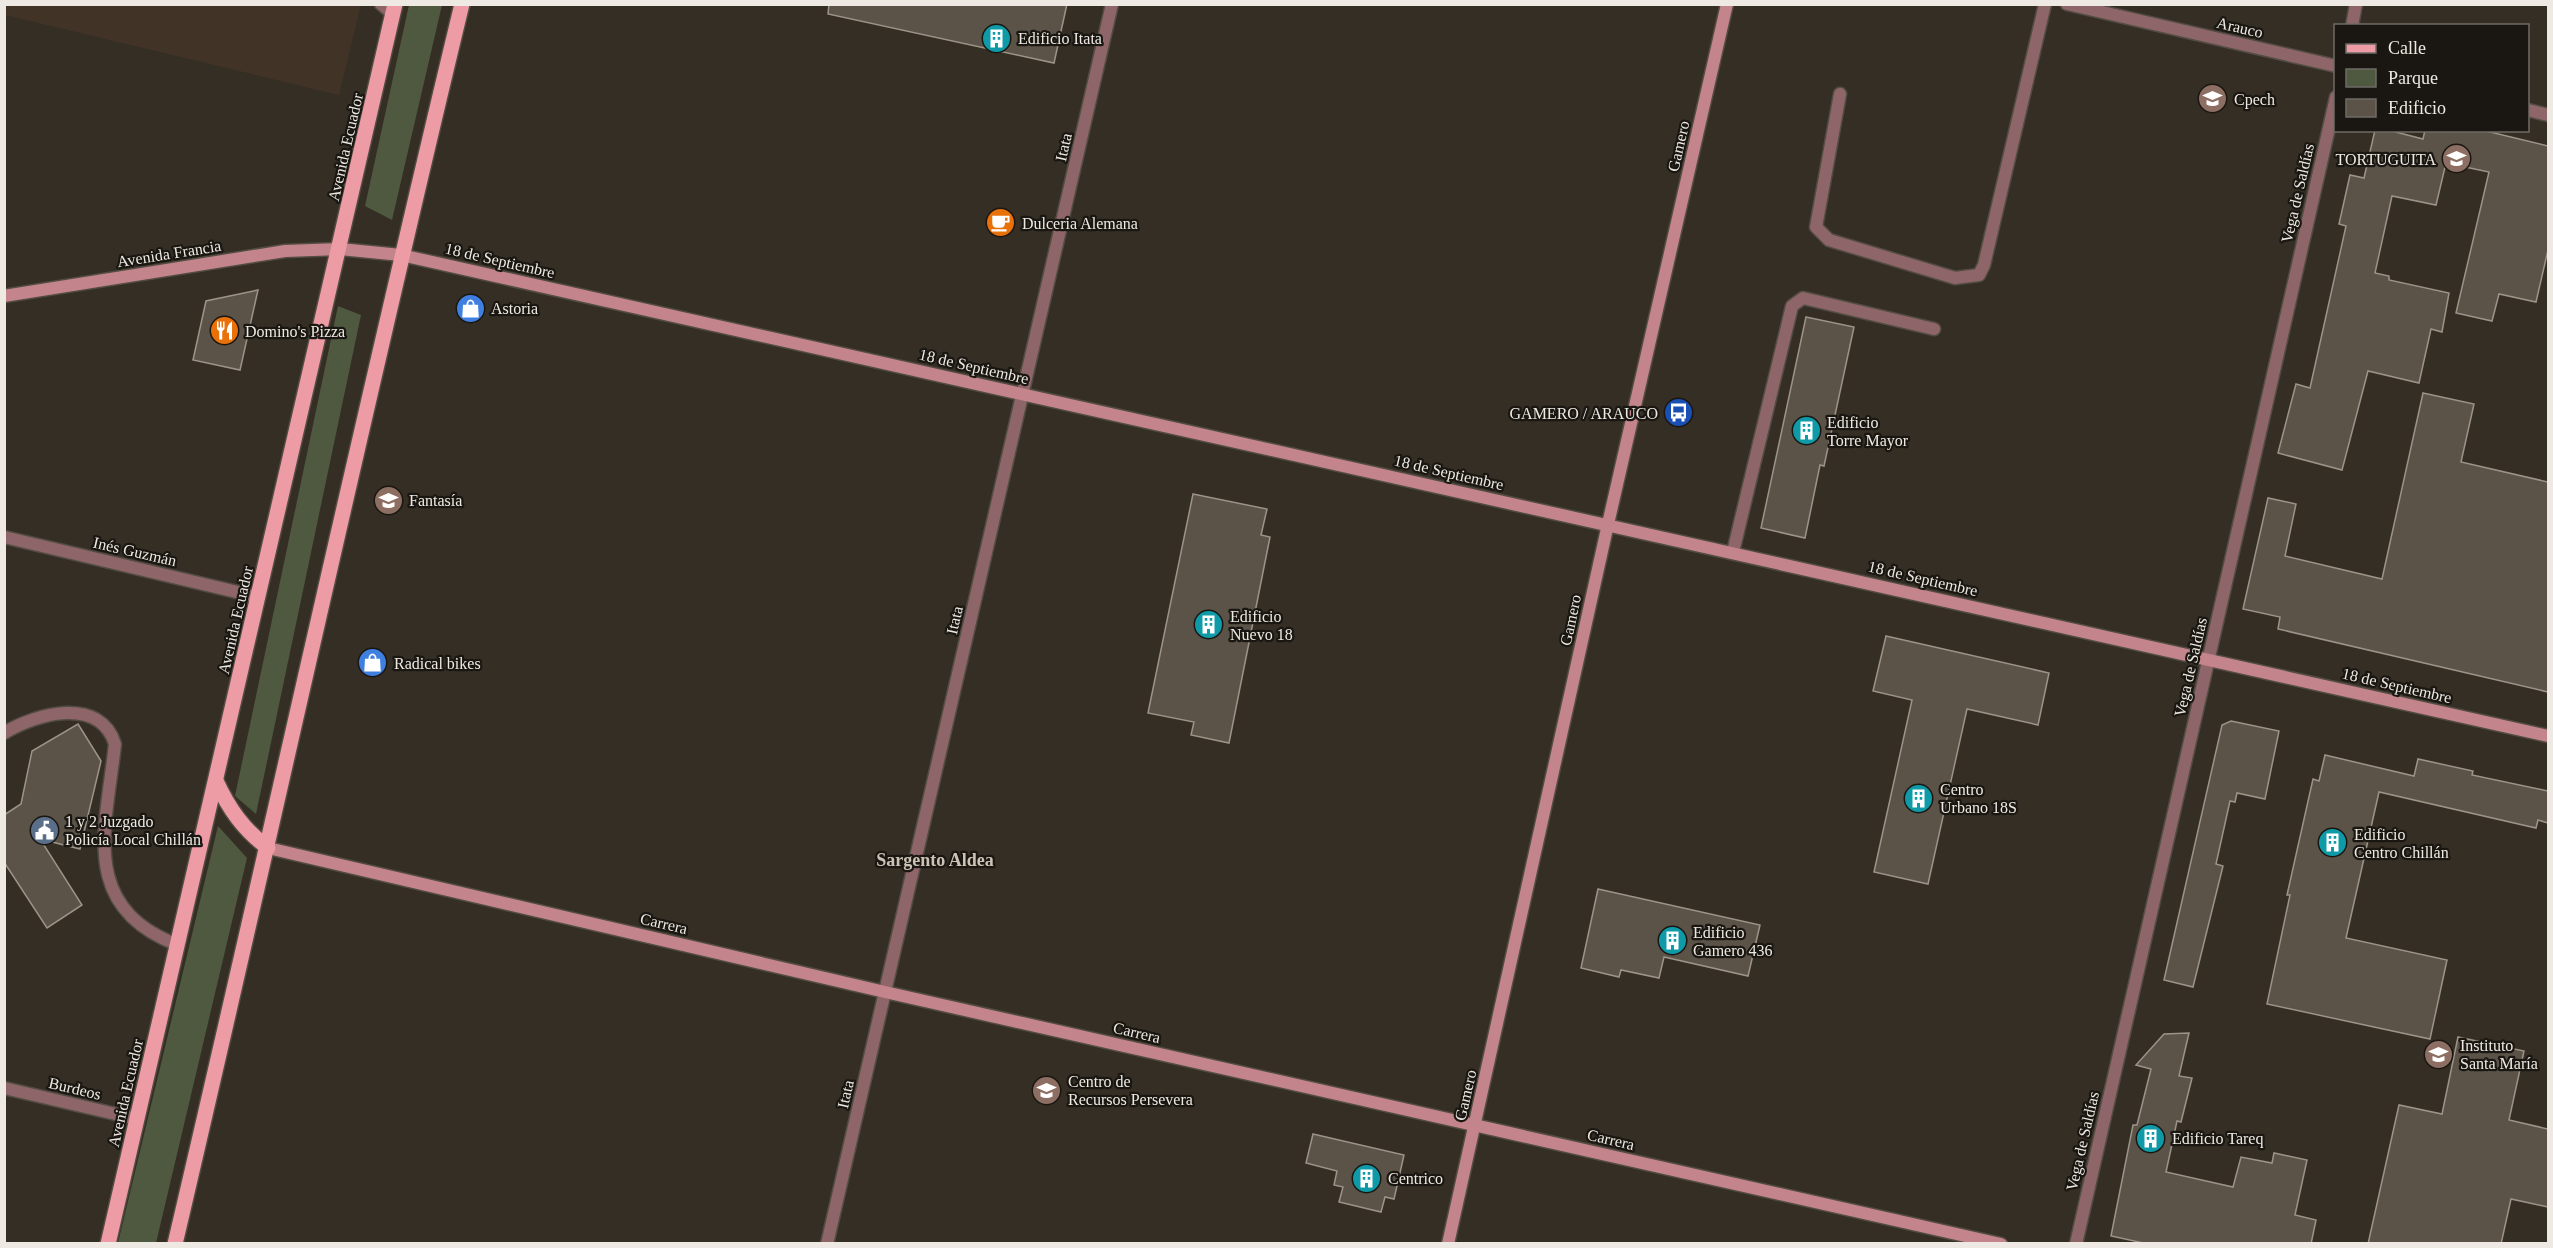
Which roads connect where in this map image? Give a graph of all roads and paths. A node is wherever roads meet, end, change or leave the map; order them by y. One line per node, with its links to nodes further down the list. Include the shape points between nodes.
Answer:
1 (462, 4): 15 (main road)
2 (1112, 4): 18 (street, Itata)
3 (1727, 4): 19 (street, Gamero)
4 (2045, 4): 10 (street, via 1979,276 1955,278 1829,240 1816,227)
5 (2067, 4): 9 (street, Arauco)
6 (2356, 4): 8 (street)
7 (390, 8): 14 (main road, Avenida Ecuador)
8 (2352, 24)
9 (2334, 66)
10 (1840, 94)
11 (2334, 106): 23 (street, Vega de Saldías)
12 (2529, 110): 13 (street)
13 (2548, 115)
14 (340, 249): 15 (street, 18 de Septiembre); 16 (street, Avenida Francia, via 285,251); 22 (main road, Avenida Ecuador)
15 (401, 255): 18 (street, 18 de Septiembre); 27 (main road)
16 (4, 296)
17 (1934, 328): 21 (street, via 1803,298 1792,306)
18 (1023, 394): 19 (street, 18 de Septiembre); 29 (street, Itata)
19 (1608, 524): 21 (street, 18 de Septiembre); 32 (street, Gamero)
20 (4, 537): 22 (street, Inés Guzmán)
21 (1733, 552): 23 (street, 18 de Septiembre)
22 (258, 597): 26 (main road, Avenida Ecuador)
23 (2208, 660): 25 (street, 18 de Septiembre); 38 (street, Vega de Saldías)
24 (4, 733): 28 (street, via 35,719 79,713 95,718 108,729 115,744 103,853 111,886 140,927)
25 (2548, 736)
26 (216, 781): 27 (main road, via 237,820); 28 (main road, Avenida Ecuador)
27 (268, 848): 29 (street, Carrera); 34 (main road)
28 (178, 945): 31 (main road, Avenida Ecuador)
29 (885, 992): 32 (street, Carrera); 35 (street, Itata)
30 (4, 1088): 31 (street, Burdeos)
31 (137, 1119): 33 (main road, Avenida Ecuador)
32 (1476, 1125): 36 (street, Gamero); 37 (street, Carrera)
33 (108, 1244)
34 (175, 1244)
35 (827, 1244)
36 (1448, 1244)
37 (2001, 1244)
38 (2076, 1244)

